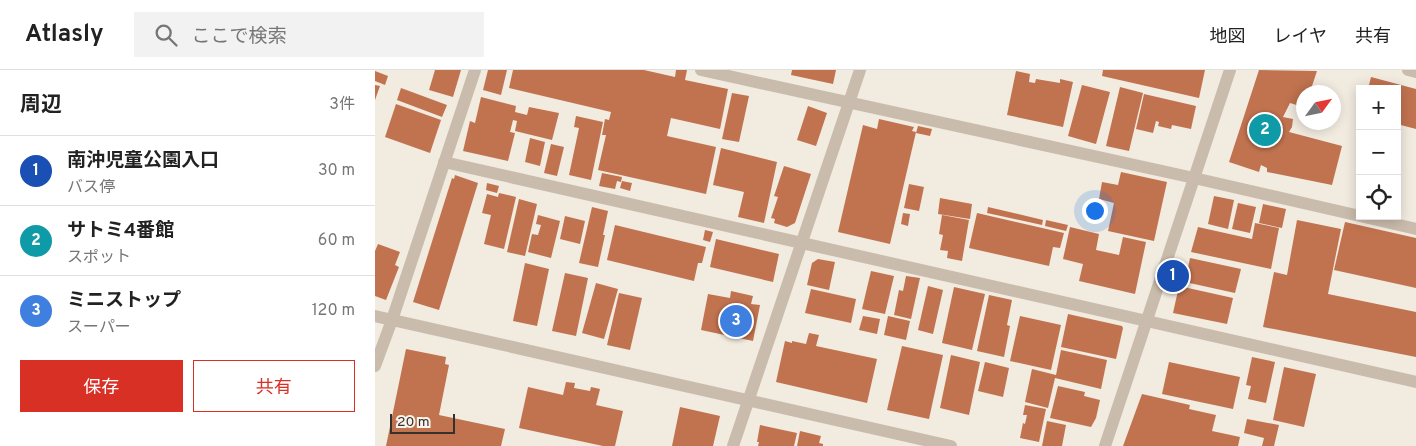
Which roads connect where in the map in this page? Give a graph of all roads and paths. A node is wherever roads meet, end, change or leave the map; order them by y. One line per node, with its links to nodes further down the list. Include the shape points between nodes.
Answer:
1 (475, 70): 8 (street)
2 (701, 70): 7 (street)
3 (860, 70): 7 (street)
4 (1230, 70): 9 (street)
5 (1408, 70): 6 (street)
6 (1416, 72)
7 (849, 103): 9 (street); 13 (street)
8 (444, 162): 13 (street); 15 (street)
9 (1194, 178): 10 (street); 16 (street)
10 (1356, 215)
11 (1377, 220): 12 (street)
12 (1416, 229)
13 (801, 243): 16 (street); 19 (street)
14 (375, 316): 15 (street)
15 (392, 320): 17 (street); 19 (street)
16 (1146, 321): 18 (street); 22 (street)
17 (375, 366)
18 (1416, 382)
19 (748, 400): 20 (street); 21 (street)
20 (733, 446)
21 (951, 446)
22 (1105, 446)

